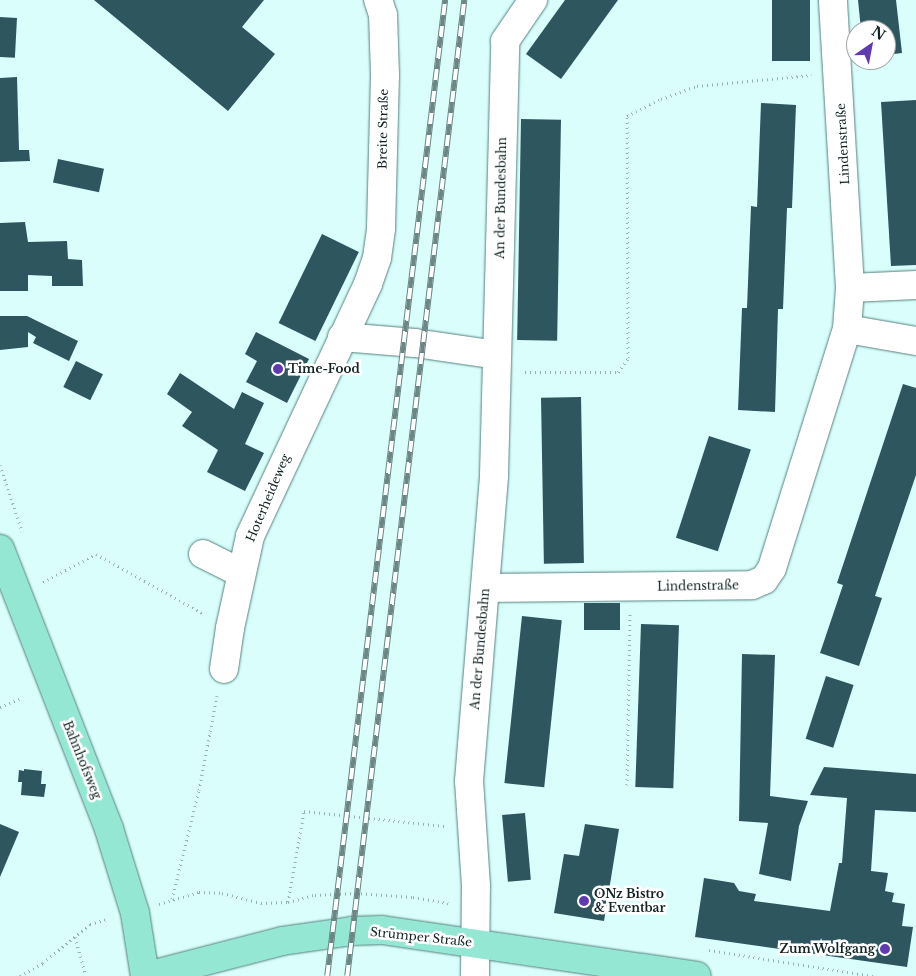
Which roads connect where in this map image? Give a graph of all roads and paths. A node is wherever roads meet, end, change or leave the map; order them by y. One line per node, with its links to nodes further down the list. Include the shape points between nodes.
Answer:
1 (378, 0): 5 (street, Breite Straße, via 383,15 384,75 381,228)
2 (533, 0): 11 (street, An der Bundesbahn, via 505,41)
3 (833, 0): 4 (street, Lindenstraße)
4 (839, 72): 7 (street, Lindenstraße); 11 (path, via 697,86 627,116 628,358 618,372)
5 (377, 258): 9 (street, Hoterheideweg)
6 (916, 285): 7 (street)
7 (850, 288): 8 (street, Lindenstraße)
8 (847, 329): 10 (street); 16 (street, Lindenstraße, via 772,568 764,580 752,585)
9 (342, 338): 11 (street, via 415,343); 14 (street, Hoterheideweg, via 260,511)
10 (916, 340)
11 (497, 363): 17 (street, An der Bundesbahn, via 494,475)
12 (0, 550): 30 (main road, Bahnhofsweg, via 109,829 135,913)
13 (203, 554): 14 (street)
14 (241, 573): 18 (street, Hoterheideweg)
15 (40, 583): 18 (path, via 96,554)
16 (630, 587): 17 (street, Lindenstraße); 22 (path)
17 (485, 588): 23 (street, An der Bundesbahn, via 469,781)
18 (230, 628): 19 (street, Hoterheideweg)
19 (224, 669): 24 (path, via 200,790)
20 (19, 699): 21 (path)
21 (0, 707)
22 (627, 785)
23 (472, 829): 25 (path, via 304,810); 26 (street, An der Bundesbahn)
24 (172, 900)
25 (288, 902)
26 (477, 943): 27 (main road, Strümper Straße, via 382,930 282,941); 32 (street, An der Bundesbahn); 33 (main road, Strümper Straße)
27 (252, 949): 30 (main road, Strümper Straße); 31 (main road)
28 (20, 976): 29 (path, via 43,963 75,937)
29 (86, 976)
30 (146, 976)
31 (218, 976)
32 (475, 976)
33 (697, 976)

